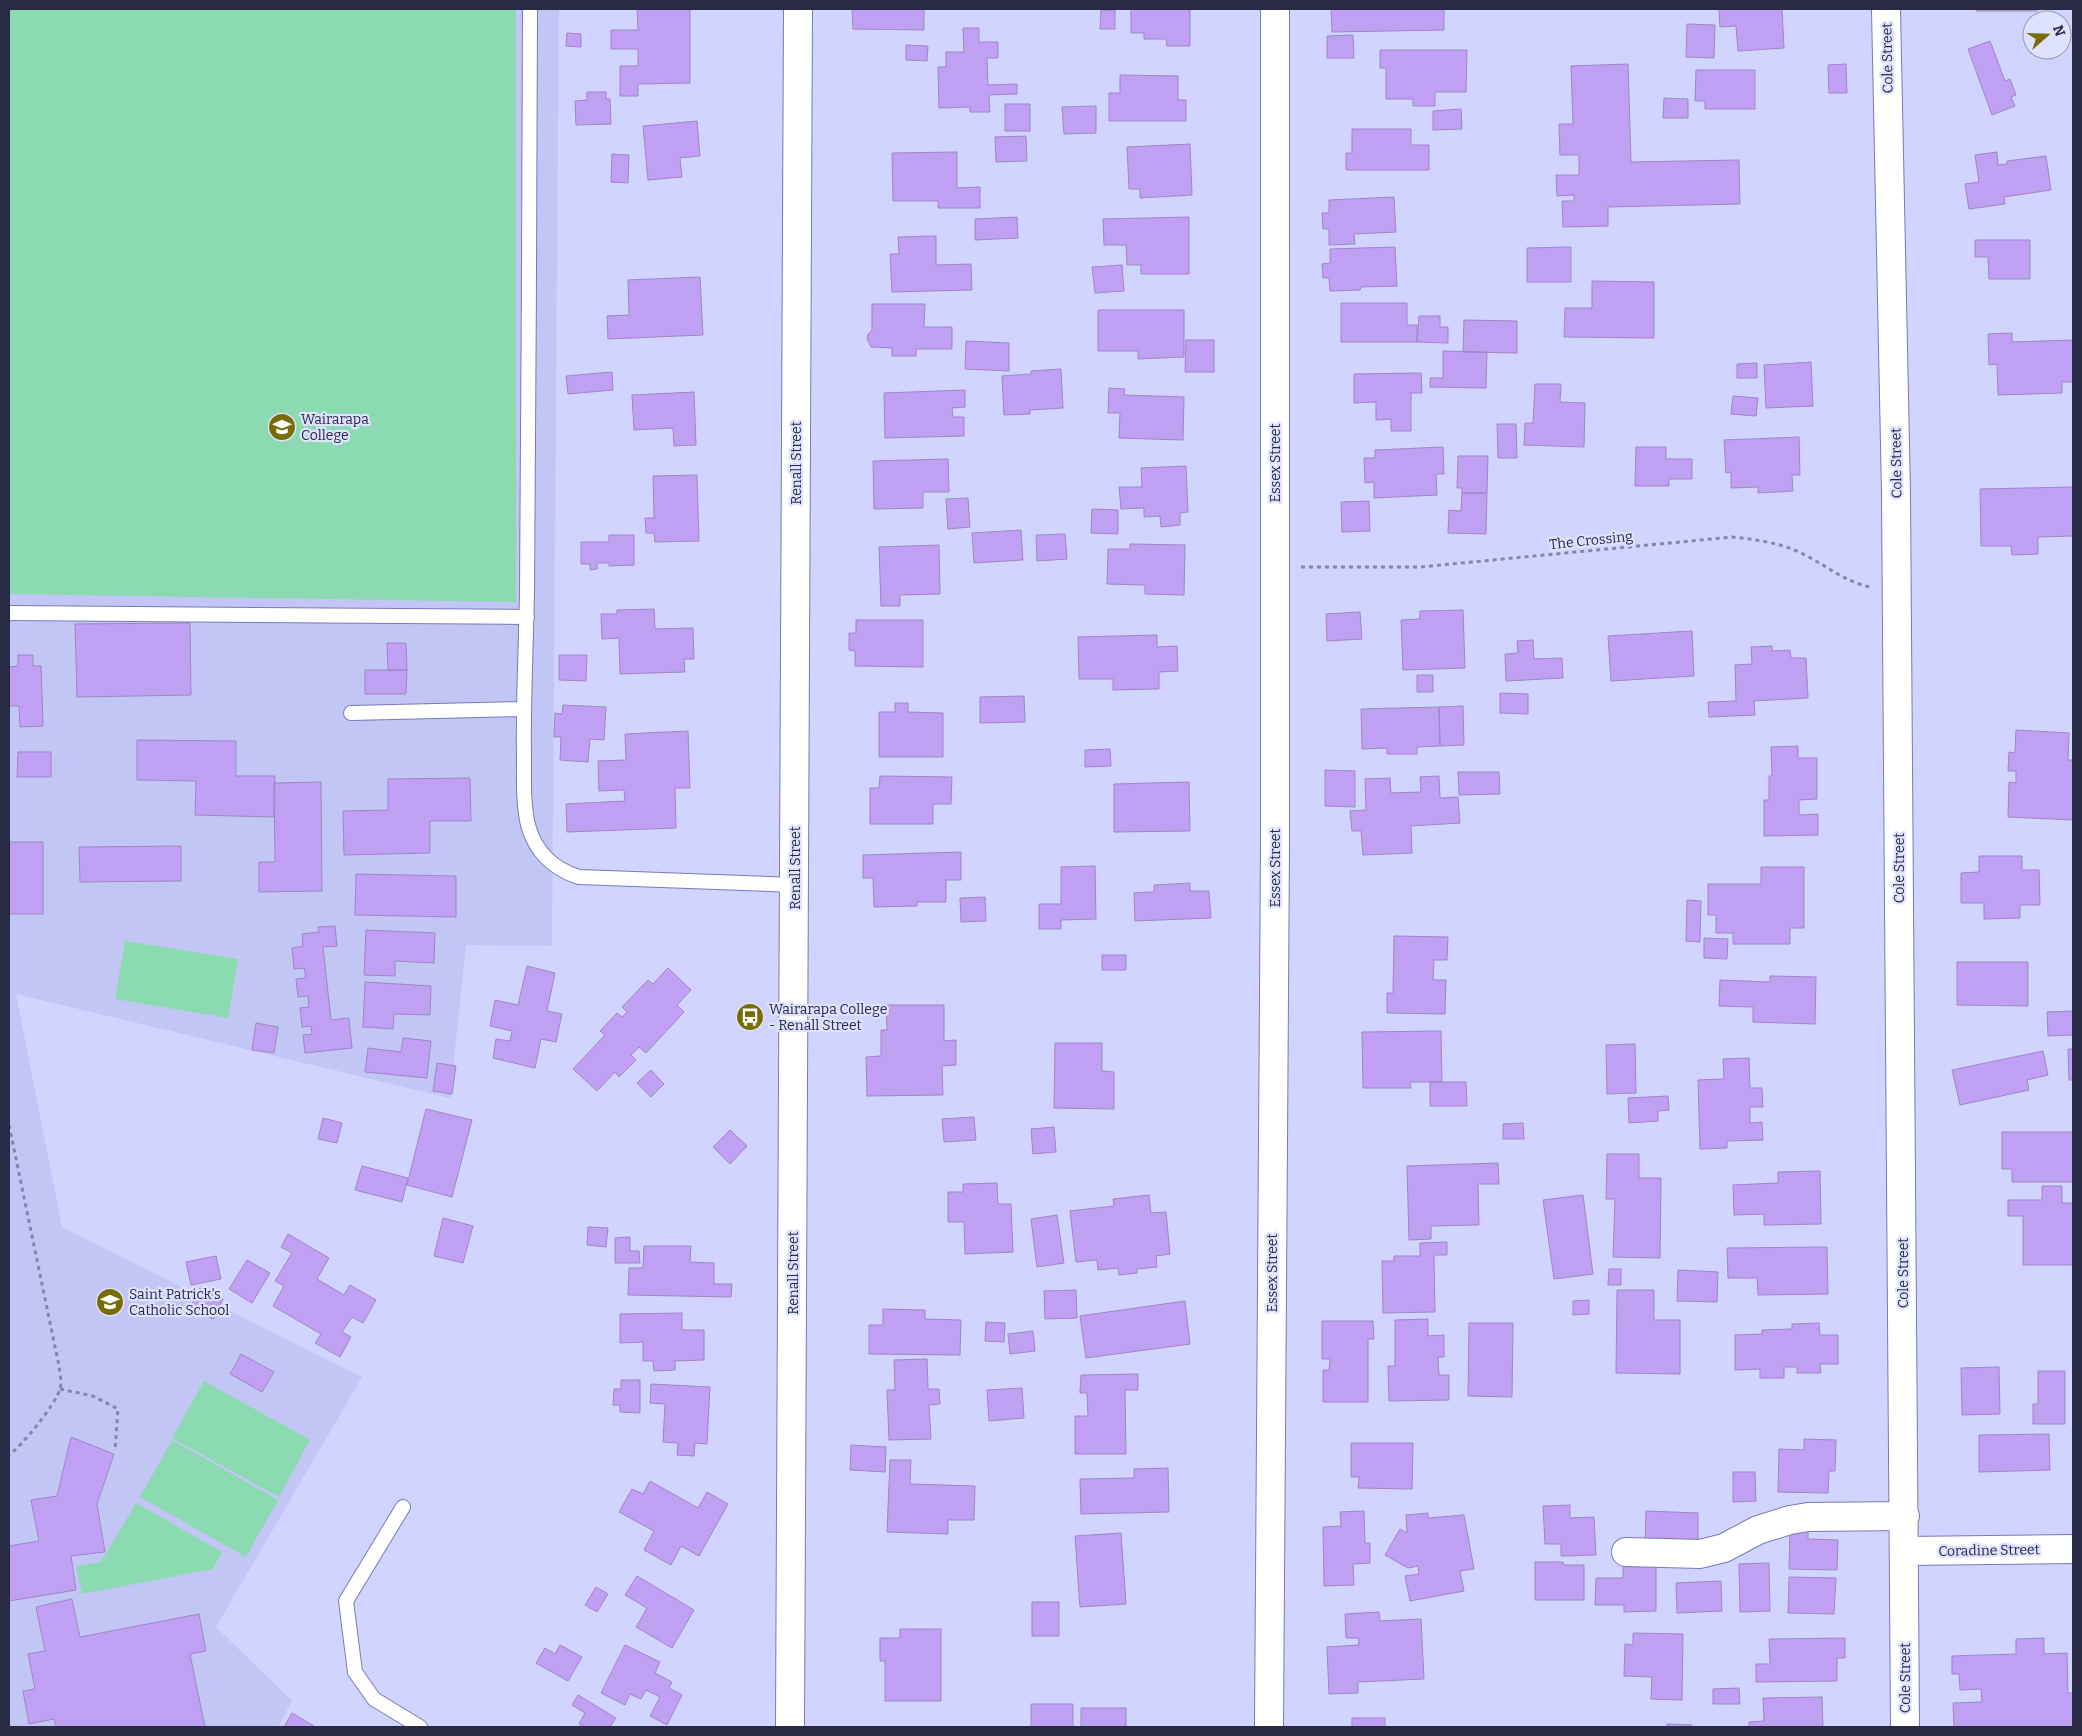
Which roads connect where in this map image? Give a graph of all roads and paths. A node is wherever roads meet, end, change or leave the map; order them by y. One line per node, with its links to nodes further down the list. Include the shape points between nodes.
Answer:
1 (530, 9): 8 (lane)
2 (798, 9): 11 (street, Renall Street)
3 (1275, 9): 5 (street, Essex Street)
4 (1886, 9): 6 (street, Cole Street)
5 (1275, 568): 6 (path, The Crossing, via 1420,567 1732,537 1777,543 1858,585); 23 (street, Essex Street)
6 (1897, 594): 17 (street, Cole Street)
7 (9, 613): 8 (lane)
8 (527, 617): 9 (lane)
9 (524, 709): 10 (lane); 11 (lane, via 526,812 534,840 542,854 555,866 588,878)
10 (351, 713)
11 (795, 885): 22 (street, Renall Street)
12 (9, 1125): 13 (path, via 59,1366)
13 (60, 1389): 14 (path, via 93,1396 118,1409); 15 (path, via 34,1429)
14 (115, 1450)
15 (9, 1455)
16 (403, 1507): 21 (lane, via 346,1601 355,1672 374,1699)
17 (1905, 1516): 19 (street, via 1790,1520 1758,1530 1724,1548 1700,1554); 20 (street, Cole Street)
18 (2073, 1549): 20 (street, Coradine Street)
19 (1626, 1552)
20 (1905, 1552): 24 (street, Cole Street)
21 (420, 1727)
22 (790, 1727)
23 (1269, 1727)
24 (1905, 1727)

